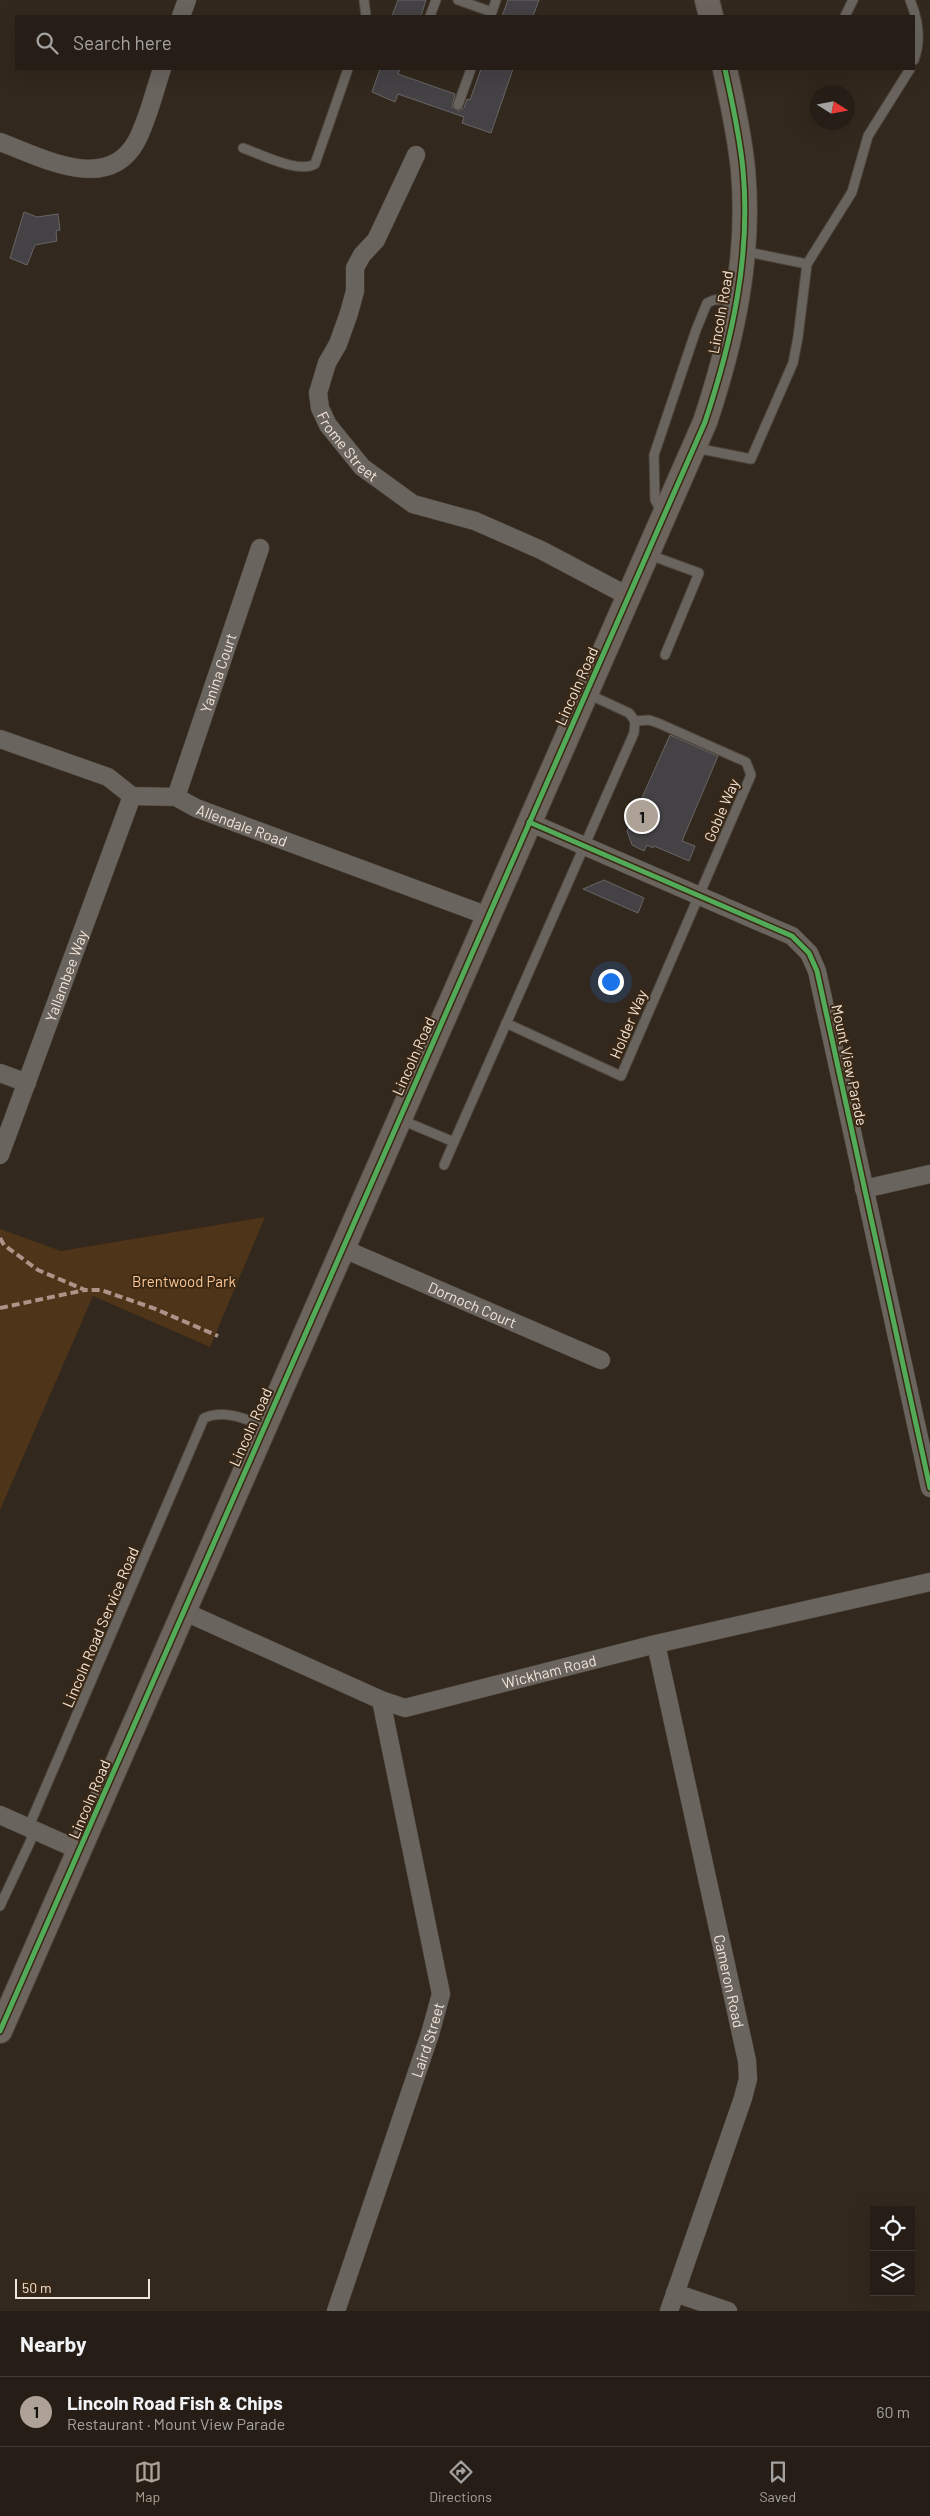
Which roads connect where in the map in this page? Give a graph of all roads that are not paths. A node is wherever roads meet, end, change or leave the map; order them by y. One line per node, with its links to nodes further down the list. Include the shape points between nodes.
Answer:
1 (187, 0): 10 (street)
2 (364, 0): 11 (lane)
3 (436, 0): 12 (lane)
4 (458, 0): 9 (lane)
5 (496, 0): 9 (lane)
6 (707, 0): 13 (main road)
7 (853, 0): 14 (lane)
8 (910, 0): 15 (lane)
9 (491, 14)
10 (181, 15)
11 (366, 15)
12 (430, 15)
13 (711, 15)
14 (846, 15)
15 (915, 15)
16 (915, 18): 17 (lane, via 919,48)
17 (915, 58)
18 (162, 70): 24 (street, via 136,140 121,160 111,165 96,170 61,165)
19 (348, 70): 25 (lane, via 315,164 296,167)
20 (471, 70): 23 (lane)
21 (724, 70): 27 (main road, Lincoln Road, via 740,140)
22 (909, 70): 28 (lane, via 868,136 852,192)
23 (458, 105)
24 (0, 142)
25 (243, 148)
26 (416, 155): 34 (street, Frome Street, via 376,240 355,268 355,292 349,314 318,393 320,408 328,425 362,467 413,504 474,522 541,550)
27 (743, 250): 28 (lane); 29 (main road, Lincoln Road)
28 (807, 264): 30 (lane, via 793,363 752,460)
29 (737, 299): 30 (main road, Lincoln Road, via 720,376); 31 (lane, via 707,303 696,330 654,455 655,500)
30 (694, 447): 31 (main road, Lincoln Road)
31 (664, 515): 33 (main road, Lincoln Road)
32 (260, 548): 40 (street, Yanina Court)
33 (646, 554): 34 (main road, Lincoln Road); 35 (lane, via 699,573)
34 (628, 596): 36 (main road, Lincoln Road)
35 (665, 655)
36 (586, 694): 37 (lane, via 629,713); 41 (main road, Lincoln Road)
37 (635, 721): 42 (lane, via 634,733); 43 (lane, Goble Way, via 658,723 746,762 751,775)
38 (0, 739): 39 (street, via 108,777)
39 (132, 796): 40 (street, Allendale Road); 47 (street, Yallambee Way)
40 (176, 797): 44 (street, Allendale Road, via 196,808)
41 (529, 822): 42 (street, Mount View Parade); 44 (main road, Lincoln Road)
42 (584, 846): 43 (street, Mount View Parade); 45 (lane)
43 (700, 895): 45 (lane, Holder Way, via 621,1076); 53 (street, Mount View Parade, via 792,936 809,954 817,971)
44 (488, 916): 48 (main road, Lincoln Road)
45 (506, 1023): 49 (lane)
46 (0, 1073): 47 (street)
47 (26, 1083): 50 (street, Yallambee Way)
48 (399, 1119): 49 (lane); 54 (main road, Lincoln Road)
49 (454, 1142): 51 (lane)
50 (0, 1155)
51 (444, 1165)
52 (930, 1174): 53 (street)
53 (864, 1189): 57 (street, Mount View Parade)
54 (344, 1249): 55 (street, Dornoch Court); 56 (main road, Lincoln Road)
55 (602, 1360)
56 (264, 1426): 59 (main road, Lincoln Road); 63 (lane, Lincoln Road Service Road, via 238,1416 213,1414 204,1418 32,1819)
57 (930, 1488)
58 (930, 1582): 60 (street, Wickham Road)
59 (183, 1611): 61 (street, Wickham Road); 64 (main road, Lincoln Road)
60 (656, 1644): 61 (street, Wickham Road, via 406,1708); 67 (street, Cameron Road, via 747,2061 748,2079)
61 (381, 1700): 68 (street, Laird Street, via 441,1994)
62 (0, 1815): 63 (street)
63 (32, 1830): 64 (street); 65 (lane, Lincoln Road Service Road, via 31,1840)
64 (81, 1851): 66 (main road, Lincoln Road)
65 (0, 1906)
66 (0, 2031)
67 (675, 2293): 69 (street, Cameron Road); 70 (street)
68 (336, 2311)
69 (669, 2311)
70 (728, 2311)

